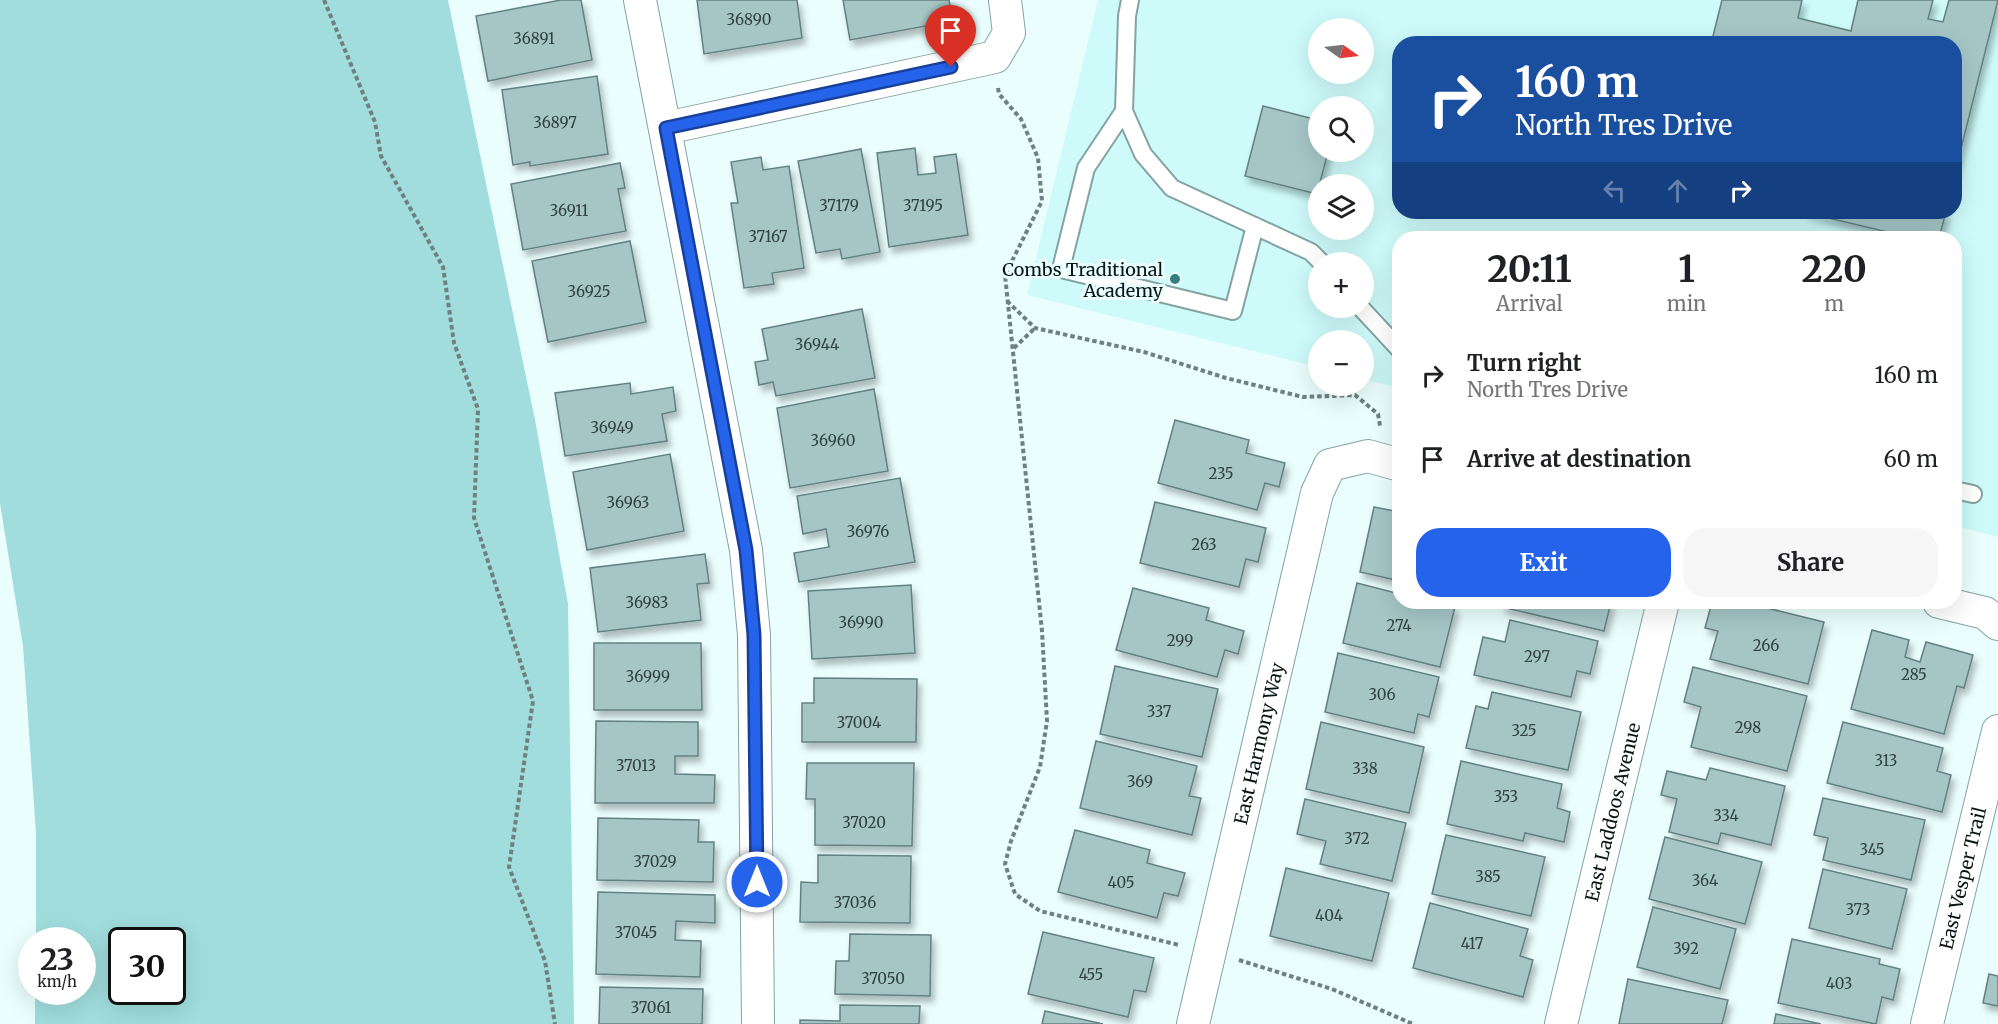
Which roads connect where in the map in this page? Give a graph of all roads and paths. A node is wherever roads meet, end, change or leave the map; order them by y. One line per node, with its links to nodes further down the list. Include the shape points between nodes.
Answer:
1 (324, 0): 24 (path, via 375,122 381,156 443,267 454,343 478,408 474,518 533,701 509,867 545,961)
2 (640, 0): 7 (street)
3 (1005, 0): 5 (street)
4 (1130, 0): 6 (lane)
5 (1002, 45): 7 (street); 10 (path, via 999,94 1021,119 1038,158 1042,201 1005,274)
6 (1124, 111): 8 (lane, via 1143,154 1172,188); 8 (lane, via 1086,168 1062,269 1233,311)
7 (666, 128): 25 (street, via 746,550 754,635)
8 (1255, 226): 9 (lane)
9 (1311, 252)
10 (1007, 300): 12 (path); 14 (path)
11 (1370, 318): 13 (lane)
12 (1035, 328): 14 (path); 15 (path, via 1144,352 1303,397 1355,395 1378,414 1380,428)
13 (1392, 341)
14 (1013, 348): 23 (path, via 1042,631 1047,721 1040,767 1005,864 1014,894 1040,911)
15 (1368, 456): 16 (street); 23 (street, East Harmony Way, via 1330,465 1317,493)
16 (1392, 463)
17 (1962, 492): 18 (lane)
18 (1973, 494)
19 (1962, 608): 21 (street, via 1985,613)
20 (1661, 609): 28 (street, East Laddoos Avenue)
21 (1998, 624)
22 (1998, 731): 29 (street, East Vesper Trail)
23 (1210, 952): 26 (street, East Harmony Way); 27 (path, via 1332,989)
24 (555, 1024)
25 (758, 1024)
26 (1193, 1024)
27 (1413, 1024)
28 (1561, 1024)
29 (1927, 1024)

